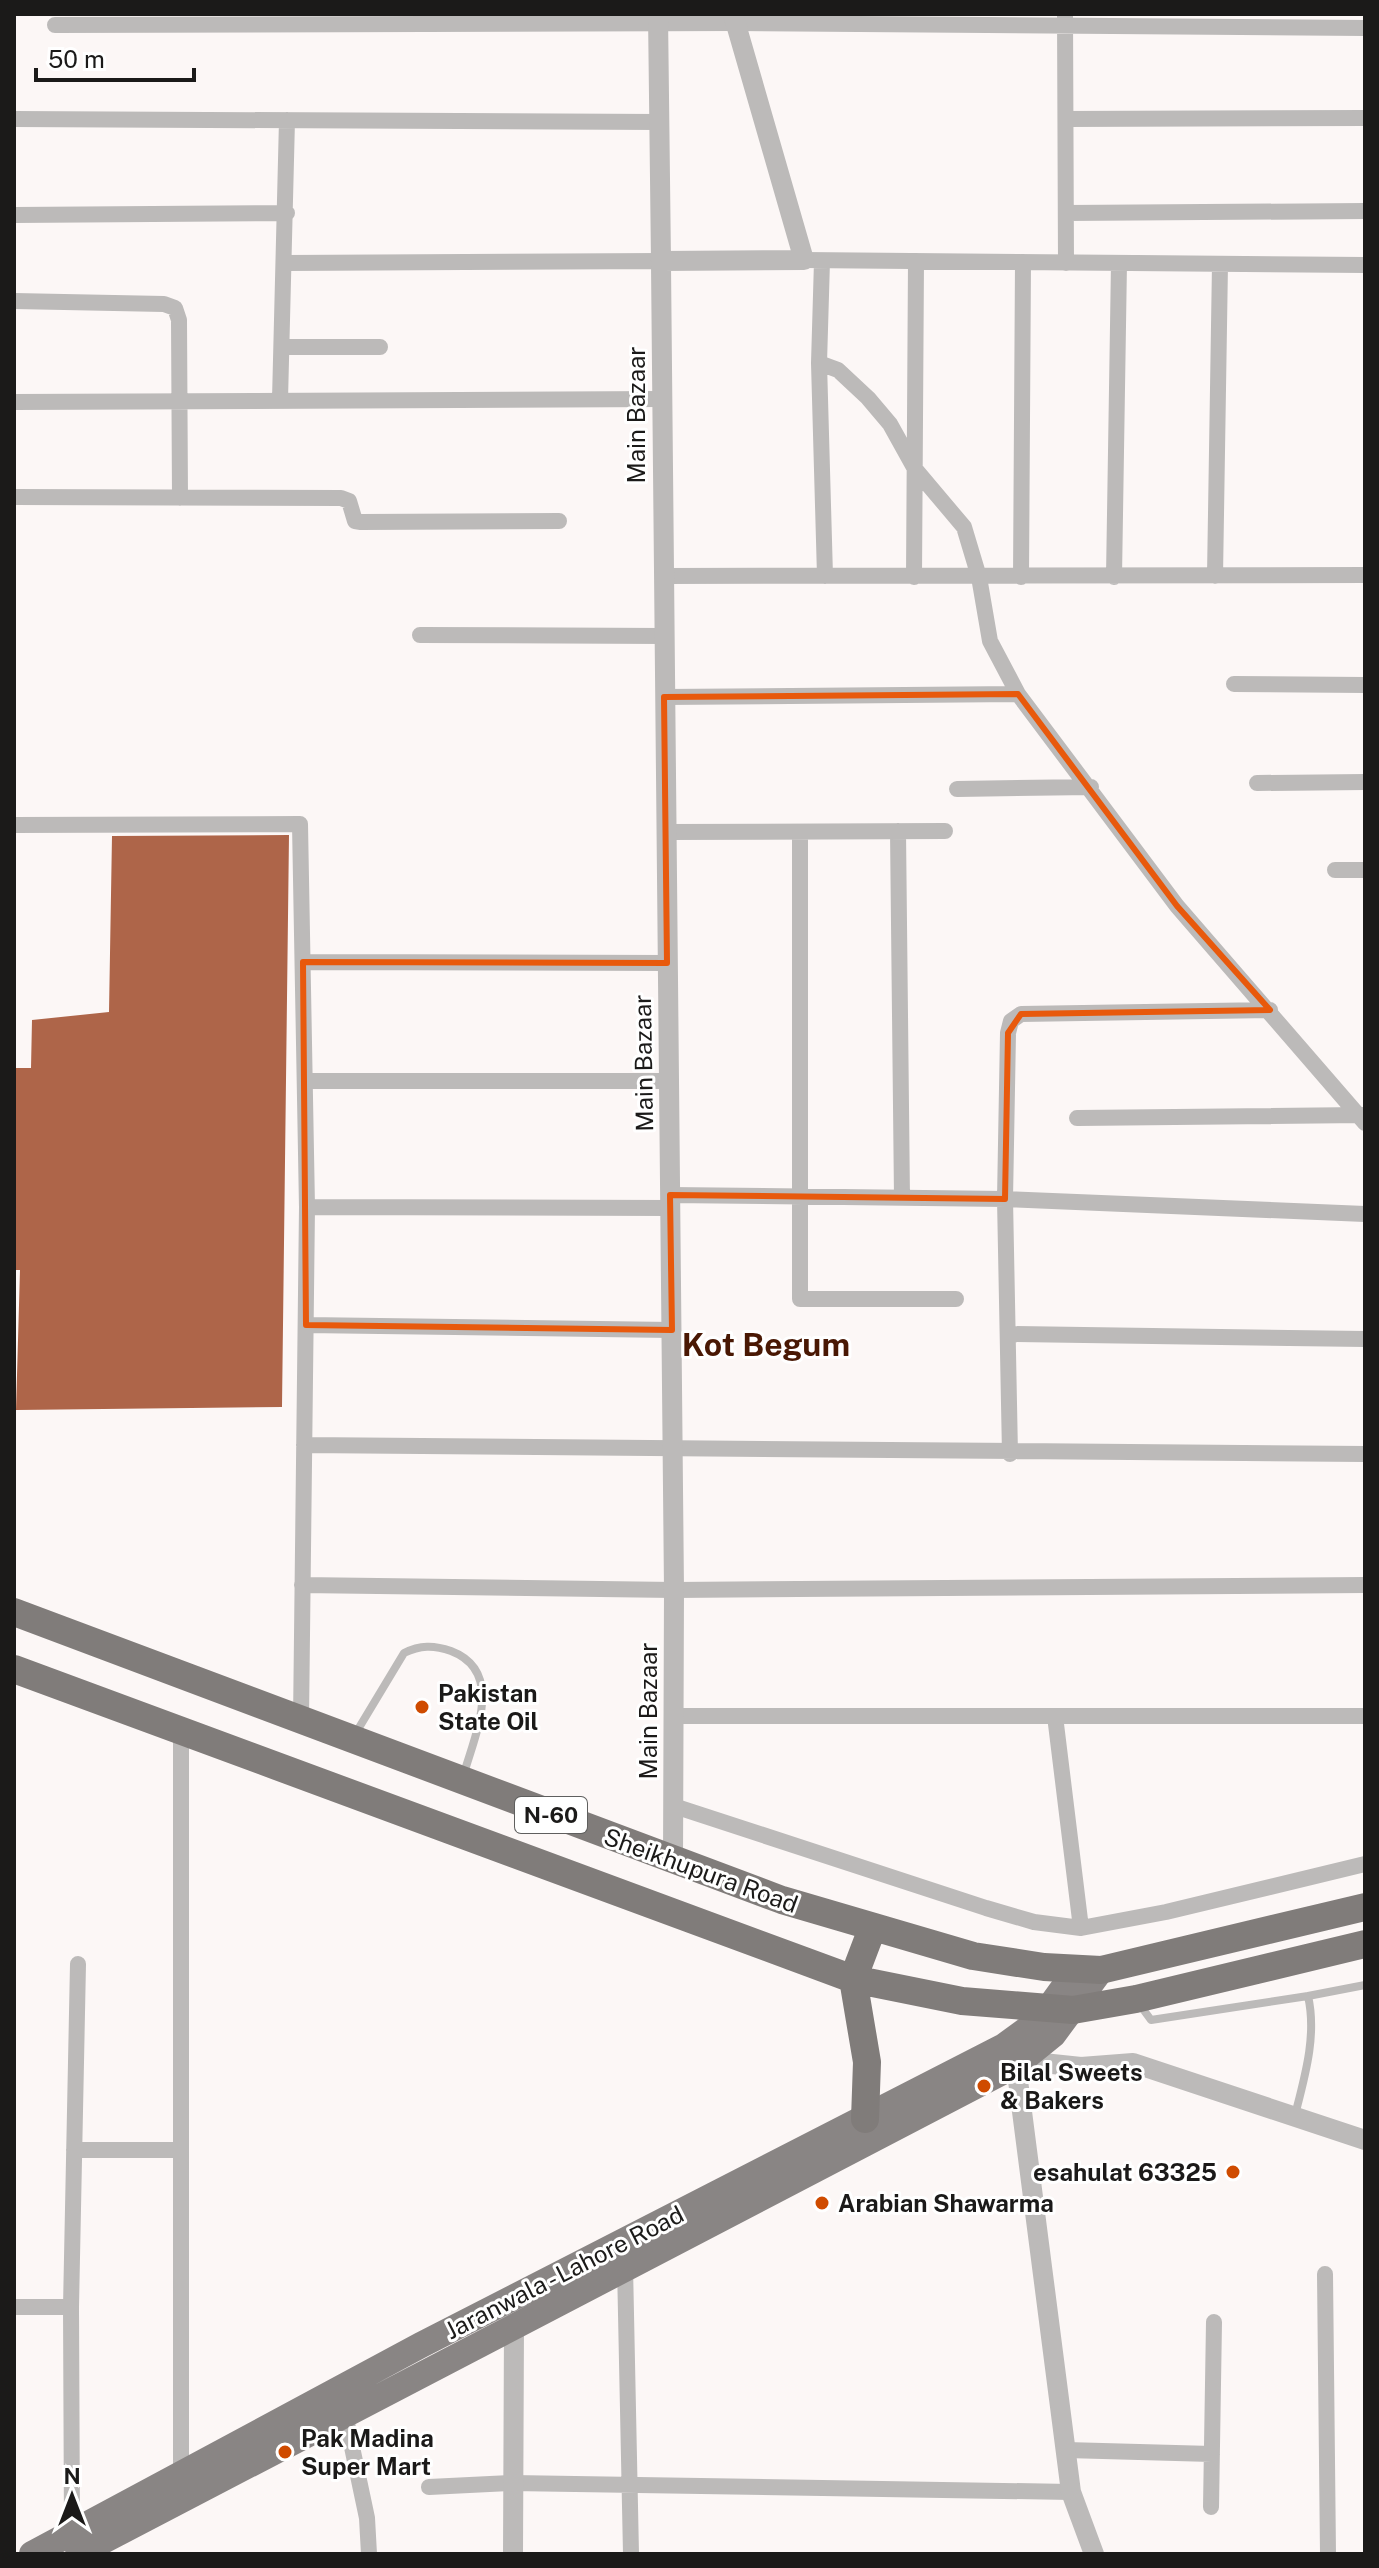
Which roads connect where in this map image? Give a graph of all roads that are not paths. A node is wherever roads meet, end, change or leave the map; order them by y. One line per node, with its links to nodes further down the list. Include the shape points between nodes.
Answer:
1 (734, 18): 2 (street); 5 (street); 17 (street)
2 (658, 19): 4 (street); 12 (street, Main Bazaar)
3 (79, 20): 4 (street); 6 (street)
4 (384, 20)
5 (1065, 21): 7 (street); 10 (street)
6 (55, 25)
7 (1365, 28)
8 (1365, 118): 10 (street)
9 (14, 119): 11 (street)
10 (1066, 119): 15 (street)
11 (287, 120): 12 (street); 14 (street)
12 (659, 122): 21 (street, Main Bazaar)
13 (1365, 211): 15 (street)
14 (287, 213): 16 (street); 20 (street)
15 (1067, 213): 22 (street)
16 (14, 215)
17 (813, 260): 18 (street); 21 (street); 29 (street)
18 (916, 261): 19 (street); 34 (street)
19 (1023, 262): 22 (street); 44 (street)
20 (286, 263): 21 (street); 27 (street)
21 (661, 263): 30 (street, Main Bazaar)
22 (1066, 263): 23 (street)
23 (1119, 263): 24 (street); 45 (street)
24 (1220, 264): 25 (street); 41 (street)
25 (1365, 265)
26 (14, 301): 32 (street, via 175,308)
27 (282, 347): 28 (street); 31 (street)
28 (380, 347)
29 (819, 363): 34 (street, via 838,370 868,398); 40 (street)
30 (662, 399): 31 (street); 39 (street, Main Bazaar)
31 (280, 400): 32 (street)
32 (180, 401): 33 (street); 36 (street)
33 (14, 402)
34 (915, 469): 42 (street); 43 (street, via 964,527)
35 (14, 497): 36 (street)
36 (180, 498): 37 (street, via 341,498 349,501 355,521 361,522)
37 (559, 521)
38 (1365, 575): 41 (street)
39 (663, 576): 40 (street); 47 (street, Main Bazaar)
40 (825, 576): 42 (street)
41 (1215, 576): 45 (street)
42 (914, 577): 43 (street)
43 (979, 577): 44 (street); 50 (street, via 990,641)
44 (1021, 577): 45 (street)
45 (1114, 577)
46 (420, 635): 47 (street)
47 (664, 636): 51 (street, Main Bazaar)
48 (1234, 684): 49 (street)
49 (1365, 685)
50 (1018, 694): 51 (street); 54 (street)
51 (664, 697): 59 (street, Main Bazaar)
52 (1365, 782): 53 (street)
53 (1257, 783)
54 (1091, 787): 55 (street); 65 (street, via 1177,906)
55 (957, 789)
56 (14, 825): 63 (street, via 300,824)
57 (898, 831): 58 (street); 60 (street); 71 (street)
58 (945, 831)
59 (666, 832): 60 (street); 64 (street, Main Bazaar)
60 (800, 832): 70 (street)
61 (1335, 870): 62 (street)
62 (1365, 870)
63 (303, 962): 64 (street); 66 (street)
64 (667, 963): 67 (street, Main Bazaar)
65 (1270, 1010): 69 (street); 72 (street, via 1021,1014 1011,1021)
66 (305, 1081): 67 (street); 74 (street)
67 (669, 1081): 73 (street, Main Bazaar)
68 (1077, 1118): 69 (street)
69 (1363, 1118)
70 (800, 1196): 71 (street); 73 (street); 76 (street, via 800,1299)
71 (902, 1198): 72 (street)
72 (1005, 1199): 75 (street); 79 (street)
73 (670, 1201): 74 (street); 78 (street, Main Bazaar)
74 (307, 1207): 77 (street)
75 (1365, 1214)
76 (956, 1299)
77 (306, 1325): 78 (street); 81 (street)
78 (672, 1330): 82 (street, Main Bazaar)
79 (1008, 1334): 80 (street); 83 (street)
80 (1365, 1339)
81 (304, 1445): 82 (street); 85 (street)
82 (673, 1446): 83 (street); 87 (street, Main Bazaar)
83 (1010, 1454): 84 (street)
84 (1365, 1454)
85 (302, 1585): 87 (street); 93 (street)
86 (1365, 1585): 87 (street)
87 (674, 1590): 90 (street, Main Bazaar)
88 (14, 1612): 93 (highway, Sheikhupura Road / N-60)
89 (14, 1669): 94 (highway, Sheikhupura Road / N-60)
90 (674, 1716): 91 (street); 97 (street, Main Bazaar)
91 (1055, 1716): 92 (street); 101 (street)
92 (1365, 1716)
93 (301, 1721): 95 (highway, Sheikhupura Road / N-60)
94 (181, 1733): 106 (highway, Sheikhupura Road / N-60); 116 (street)
95 (352, 1740): 96 (highway, Sheikhupura Road / N-60); 96 (lane, via 404,1653 436,1646 455,1652 473,1663 485,1695)
96 (462, 1781): 98 (highway, Sheikhupura Road / N-60)
97 (674, 1806): 98 (street, Main Bazaar); 101 (street, via 986,1908)
98 (673, 1861): 102 (highway, Sheikhupura Road / N-60)
99 (1365, 1864): 101 (street)
100 (1365, 1907): 105 (highway, Sheikhupura Road)
101 (1081, 1928)
102 (872, 1929): 105 (highway, Sheikhupura Road / N-60, via 973,1956); 106 (highway)
103 (1365, 1944): 109 (highway, Sheikhupura Road)
104 (78, 1964): 115 (street)
105 (1088, 1970): 110 (main road, Jaranwala - Lahore Road)
106 (853, 1979): 110 (highway, Sheikhupura Road / N-60, via 962,2001); 113 (highway, via 867,2062)
107 (1365, 1985): 108 (lane)
108 (1308, 1996): 109 (lane, via 1151,2020); 112 (lane, via 1309,2061)
109 (1136, 1999): 110 (highway, Sheikhupura Road)
110 (1060, 2010): 111 (main road, Jaranwala - Lahore Road)
111 (1019, 2050): 112 (street, via 1059,2065 1133,2063); 113 (main road, Jaranwala - Lahore Road); 117 (main road, Jaranwala - Lahore Road); 125 (street)
112 (1295, 2116): 114 (street)
113 (865, 2119): 123 (main road, Jaranwala - Lahore Road)
114 (1365, 2140)
115 (74, 2150): 116 (street); 120 (street)
116 (181, 2150): 127 (street)
117 (625, 2266): 122 (main road, Jaranwala - Lahore Road); 129 (street)
118 (1325, 2274): 140 (street)
119 (14, 2307): 120 (street)
120 (71, 2307): 134 (street)
121 (1214, 2322): 126 (street)
122 (514, 2325): 123 (main road, Jaranwala - Lahore Road); 128 (street)
123 (428, 2356): 124 (main road, Jaranwala - Lahore Road); 127 (main road, Jaranwala - Lahore Road)
124 (345, 2414): 132 (main road, Jaranwala - Lahore Road); 136 (street, via 367,2518)
125 (1066, 2450): 126 (street); 131 (street)
126 (1212, 2454): 133 (street)
127 (181, 2475): 132 (main road, Jaranwala - Lahore Road)
128 (512, 2483): 129 (street); 130 (street); 137 (street)
129 (631, 2485): 131 (street); 138 (street)
130 (429, 2487)
131 (1071, 2492): 139 (street)
132 (153, 2502): 134 (main road, Jaranwala - Lahore Road)
133 (1211, 2507)
134 (75, 2543): 135 (main road, Jaranwala - Lahore Road)
135 (32, 2554)
136 (369, 2554)
137 (513, 2554)
138 (631, 2554)
139 (1094, 2554)
140 (1328, 2554)

